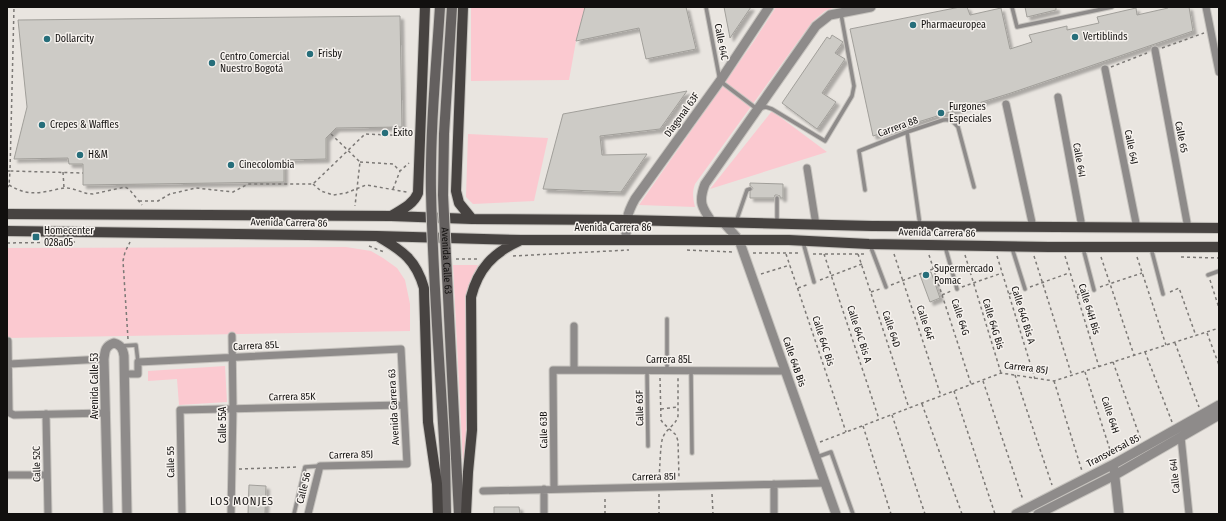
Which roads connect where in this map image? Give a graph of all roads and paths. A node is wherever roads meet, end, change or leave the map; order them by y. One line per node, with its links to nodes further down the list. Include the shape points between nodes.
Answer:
1 (14, 7): 28 (path)
2 (426, 7): 47 (main road, via 418,193 409,205)
3 (440, 7): 207 (main road, Avenida Calle 63, bridge, via 431,192)
4 (452, 7): 208 (main road, Avenida Calle 63, bridge, via 443,195)
5 (463, 7): 48 (main road, via 456,191 459,203)
6 (706, 7): 17 (lane, Calle 64C)
7 (769, 7): 17 (street, Diagonal 63F)
8 (871, 7): 12 (street)
9 (1012, 7): 10 (lane, via 1017,27)
10 (1112, 7)
11 (1206, 7): 13 (street)
12 (841, 13): 20 (street, via 830,15 816,26); 20 (lane, via 854,86 852,96 825,141 772,109)
13 (1216, 36): 16 (street)
14 (1155, 50): 59 (street, Calle 65)
15 (1105, 69): 58 (street, Calle 64J)
16 (1219, 72)
17 (720, 81): 20 (lane); 49 (street, Diagonal 63F, via 635,199)
18 (1058, 97): 57 (street, Calle 64I)
19 (1006, 104): 56 (street)
20 (757, 109): 50 (street, via 705,184 702,207)
21 (907, 132): 34 (lane, Carrera 88, via 943,120 949,119 954,122 958,127); 40 (lane, Carrera 88, via 859,151); 55 (lane)
22 (331, 134): 24 (path)
23 (415, 136): 24 (path, via 365,134)
24 (347, 150): 26 (path); 32 (path)
25 (413, 160): 30 (path)
26 (360, 162): 30 (path, via 393,164); 37 (path)
27 (807, 168): 54 (street)
28 (8, 171): 29 (path); 33 (path)
29 (63, 172): 31 (path); 36 (path)
30 (400, 172): 38 (path)
31 (83, 173)
32 (313, 184): 37 (path, via 321,191 334,195); 43 (path, via 248,184 233,192 196,188 170,194 160,201)
33 (10, 185): 35 (path); 36 (path, via 33,194)
34 (974, 187)
35 (7, 188)
36 (64, 188): 43 (path, via 93,194 125,187)
37 (357, 188): 38 (path, via 369,185); 45 (path)
38 (393, 189): 41 (path)
39 (750, 189): 52 (lane, via 747,190)
40 (864, 190)
41 (409, 192)
42 (777, 198): 53 (lane)
43 (139, 201): 44 (path)
44 (142, 205)
45 (355, 206)
46 (7, 214): 47 (main road, Avenida Carrera 86)
47 (391, 216): 48 (main road, Avenida Carrera 86)
48 (472, 219): 49 (main road, Avenida Carrera 86)
49 (626, 220): 50 (main road, Avenida Carrera 86); 64 (street, Diagonal 63F)
50 (712, 222): 51 (main road, Avenida Carrera 86)
51 (724, 223): 52 (main road, Avenida Carrera 86); 65 (street, Calle 64B Bis)
52 (736, 223): 53 (main road, Avenida Carrera 86)
53 (778, 224): 54 (main road, Avenida Carrera 86)
54 (816, 225): 55 (main road, Avenida Carrera 86)
55 (920, 227): 56 (main road, Avenida Carrera 86)
56 (1033, 227): 57 (main road, Avenida Carrera 86)
57 (1082, 227): 58 (main road, Avenida Carrera 86)
58 (1137, 228): 59 (main road, Avenida Carrera 86)
59 (1188, 228): 60 (main road, Avenida Carrera 86)
60 (1219, 228)
61 (7, 231): 62 (main road, Avenida Carrera 86)
62 (377, 236): 63 (main road, Avenida Carrera 86); 206 (main road, via 410,260 424,288 428,422)
63 (521, 240): 64 (main road, Avenida Carrera 86); 209 (main road, via 491,258 478,278 471,297 472,430)
64 (626, 240): 65 (main road, Avenida Carrera 86)
65 (739, 240): 66 (main road, Avenida Carrera 86); 76 (street, Calle 64B Bis)
66 (802, 241): 68 (main road, Avenida Carrera 86); 101 (lane)
67 (130, 242): 125 (path, via 123,261)
68 (869, 244): 69 (main road, Avenida Carrera 86); 105 (lane)
69 (945, 245): 70 (main road, Avenida Carrera 86); 108 (lane)
70 (1012, 246): 71 (main road, Avenida Carrera 86); 109 (lane)
71 (1082, 247): 72 (main road, Avenida Carrera 86); 110 (lane)
72 (1150, 247): 73 (main road, Avenida Carrera 86); 113 (lane)
73 (1219, 248)
74 (634, 250): 87 (path)
75 (683, 250): 76 (path)
76 (744, 252): 77 (path); 99 (street, Calle 64B Bis)
77 (760, 253)
78 (786, 253): 91 (path, Calle 64C Bis)
79 (824, 254): 98 (path, Calle 64C Bis A)
80 (858, 254): 90 (path, Calle 64D)
81 (894, 254): 100 (path, Calle 64F)
82 (929, 255): 92 (path, Calle 64G)
83 (965, 255): 103 (path, Calle 64G Bis)
84 (997, 256): 94 (path, Calle 64G Bis A)
85 (1034, 256): 102 (path)
86 (1065, 256): 95 (path, Calle 64H Bis)
87 (509, 257)
88 (1101, 257): 104 (path)
89 (1136, 257): 96 (path)
90 (862, 264): 98 (path); 111 (path, Calle 64D)
91 (790, 265): 99 (path); 106 (path, Calle 64C Bis)
92 (933, 268): 100 (path); 114 (path, Calle 64G)
93 (1219, 271): 97 (lane)
94 (1002, 273): 103 (path); 112 (path, Calle 64G Bis A)
95 (1070, 273): 102 (path); 115 (path, Calle 64H Bis)
96 (1142, 273): 104 (path); 126 (path)
97 (1208, 275): 116 (path)
98 (831, 276): 101 (path); 168 (path, Calle 64C Bis A)
99 (752, 277): 143 (street, Calle 64B Bis)
100 (903, 280): 105 (path); 154 (path, Calle 64F)
101 (814, 282): 106 (path)
102 (1042, 282): 109 (path); 148 (path)
103 (974, 283): 108 (path); 145 (path, Calle 64G Bis)
104 (1110, 284): 110 (path); 129 (path)
105 (886, 287): 111 (path)
106 (798, 288): 172 (path, Calle 64C Bis)
107 (1179, 288): 122 (path)
108 (957, 289): 114 (path)
109 (1025, 289): 112 (path)
110 (1094, 290): 115 (path)
111 (871, 292): 161 (path, Calle 64D)
112 (1009, 294): 149 (path, Calle 64G Bis A)
113 (1163, 294)
114 (942, 295): 152 (path, Calle 64G)
115 (1077, 295): 136 (path, Calle 64H Bis)
116 (1219, 308)
117 (667, 319): 140 (lane)
118 (574, 326): 138 (street)
119 (1219, 328): 120 (path, Carrera 85J)
120 (1207, 332): 122 (path, Carrera 85J); 135 (path)
121 (232, 336): 130 (street, Calle 55A)
122 (1196, 336): 124 (path, Carrera 85J)
123 (8, 341): 134 (street)
124 (1175, 342): 126 (path, Carrera 85J); 165 (path)
125 (124, 345): 131 (street, Avenida Calle 53, via 109,344); 132 (lane, via 136,344); 146 (street)
126 (1166, 345): 128 (path, Carrera 85J)
127 (401, 349): 130 (street, Carrera 85L); 156 (street, Avenida Carrera 63)
128 (1145, 352): 129 (path, Carrera 85J); 171 (path)
129 (1134, 356): 133 (path, Carrera 85J)
130 (232, 357): 132 (street, Carrera 85L); 159 (street, Calle 55A)
131 (104, 359): 134 (street); 163 (street, Avenida Calle 53)
132 (138, 362): 146 (street, via 138,374)
133 (1113, 362): 136 (path, Carrera 85J); 176 (path)
134 (9, 364): 164 (street, via 10,413)
135 (1219, 365)
136 (1100, 367): 144 (path, Carrera 85J)
137 (553, 370): 138 (street, Carrera 85L); 196 (street, Calle 63B)
138 (574, 370): 139 (street, Carrera 85L)
139 (647, 370): 140 (street, Carrera 85L); 175 (lane, Calle 63F)
140 (664, 370): 141 (street, Carrera 85L); 160 (path)
141 (678, 370): 142 (street, Carrera 85L); 158 (path)
142 (691, 370): 143 (street, Carrera 85L); 177 (lane)
143 (785, 370): 174 (street, Calle 64B Bis)
144 (1084, 371): 148 (path, Carrera 85J); 180 (path, Calle 64H)
145 (1001, 373): 147 (path, Carrera 85J); 150 (path, Carrera 85J)
146 (124, 374): 201 (street)
147 (1014, 375): 149 (path, Carrera 85J); 193 (path)
148 (1072, 376): 151 (path, Carrera 85J)
149 (1035, 378): 151 (path, Carrera 85J)
150 (983, 381): 152 (path, Carrera 85J); 198 (path)
151 (1054, 381): 184 (path)
152 (971, 385): 153 (path, Carrera 85J)
153 (954, 391): 154 (path, Carrera 85J); 220 (path)
154 (942, 396): 155 (path, Carrera 85J)
155 (922, 404): 161 (path, Carrera 85J); 219 (path)
156 (403, 405): 159 (street, Carrera 85K); 179 (street, Avenida Carrera 63)
157 (1219, 405): 165 (street, Transversal 85)
158 (678, 407): 160 (path); 170 (path, via 677,420)
159 (233, 408): 162 (street, Carrera 85K); 183 (street, Calle 55A)
160 (661, 408): 170 (path, via 661,420)
161 (909, 408): 166 (path, Carrera 85J)
162 (180, 410): 202 (street, Calle 55)
163 (106, 413): 164 (street); 200 (street, Avenida Calle 53)
164 (46, 414): 186 (street, Calle 52C)
165 (1202, 414): 171 (street, Transversal 85)
166 (892, 415): 168 (path, Carrera 85J); 218 (path)
167 (1219, 416): 173 (street, Transversal 85)
168 (879, 420): 169 (path, Carrera 85J)
169 (862, 426): 172 (path, Carrera 85J); 217 (path)
170 (670, 429): 190 (path, via 678,441); 192 (path, via 662,439)
171 (1175, 430): 176 (street, Transversal 85)
172 (846, 432): 174 (path, Carrera 85J)
173 (1181, 437): 187 (street, Transversal 85); 224 (street, Calle 64I)
174 (812, 445): 178 (street, Calle 64B Bis)
175 (648, 446)
176 (1144, 447): 180 (street, Transversal 85)
177 (692, 453)
178 (816, 457): 189 (street, Calle 64B Bis); 216 (lane, via 831,452)
179 (407, 464): 181 (street, Carrera 85J)
180 (1114, 464): 187 (street); 221 (street, Transversal 85)
181 (320, 466): 182 (lane); 205 (street, Calle 56)
182 (305, 467): 183 (path); 204 (lane)
183 (232, 469): 203 (street, Calle 55A)
184 (1083, 472)
185 (7, 475): 186 (street)
186 (47, 475): 199 (street, Calle 52C)
187 (1115, 475): 222 (street, Transversal 85); 223 (street)
188 (774, 484): 189 (street, Carrera 85I); 191 (street, Carrera 85I); 214 (street)
189 (825, 484): 215 (street, Calle 64B Bis)
190 (679, 486): 191 (street, Carrera 85I); 192 (street, Carrera 85I)
191 (712, 486): 213 (path)
192 (658, 487): 194 (street, Carrera 85I); 212 (path)
193 (1053, 487)
194 (606, 488): 196 (street, Carrera 85I); 211 (path)
195 (544, 489): 196 (street, Carrera 85I); 197 (street, Carrera 85I); 210 (street)
196 (554, 489)
197 (483, 491)
198 (1024, 502)
199 (48, 514)
200 (108, 514)
201 (127, 514)
202 (182, 514)
203 (231, 514)
204 (294, 514)
205 (308, 514)
206 (438, 514)
207 (446, 514)
208 (459, 514)
209 (466, 514)
210 (544, 514)
211 (605, 514)
212 (659, 514)
213 (712, 514)
214 (774, 514)
215 (836, 514)
216 (853, 514)
217 (891, 514)
218 (925, 514)
219 (962, 514)
220 (995, 514)
221 (1016, 514)
222 (1040, 514)
223 (1119, 514)
224 (1189, 514)

